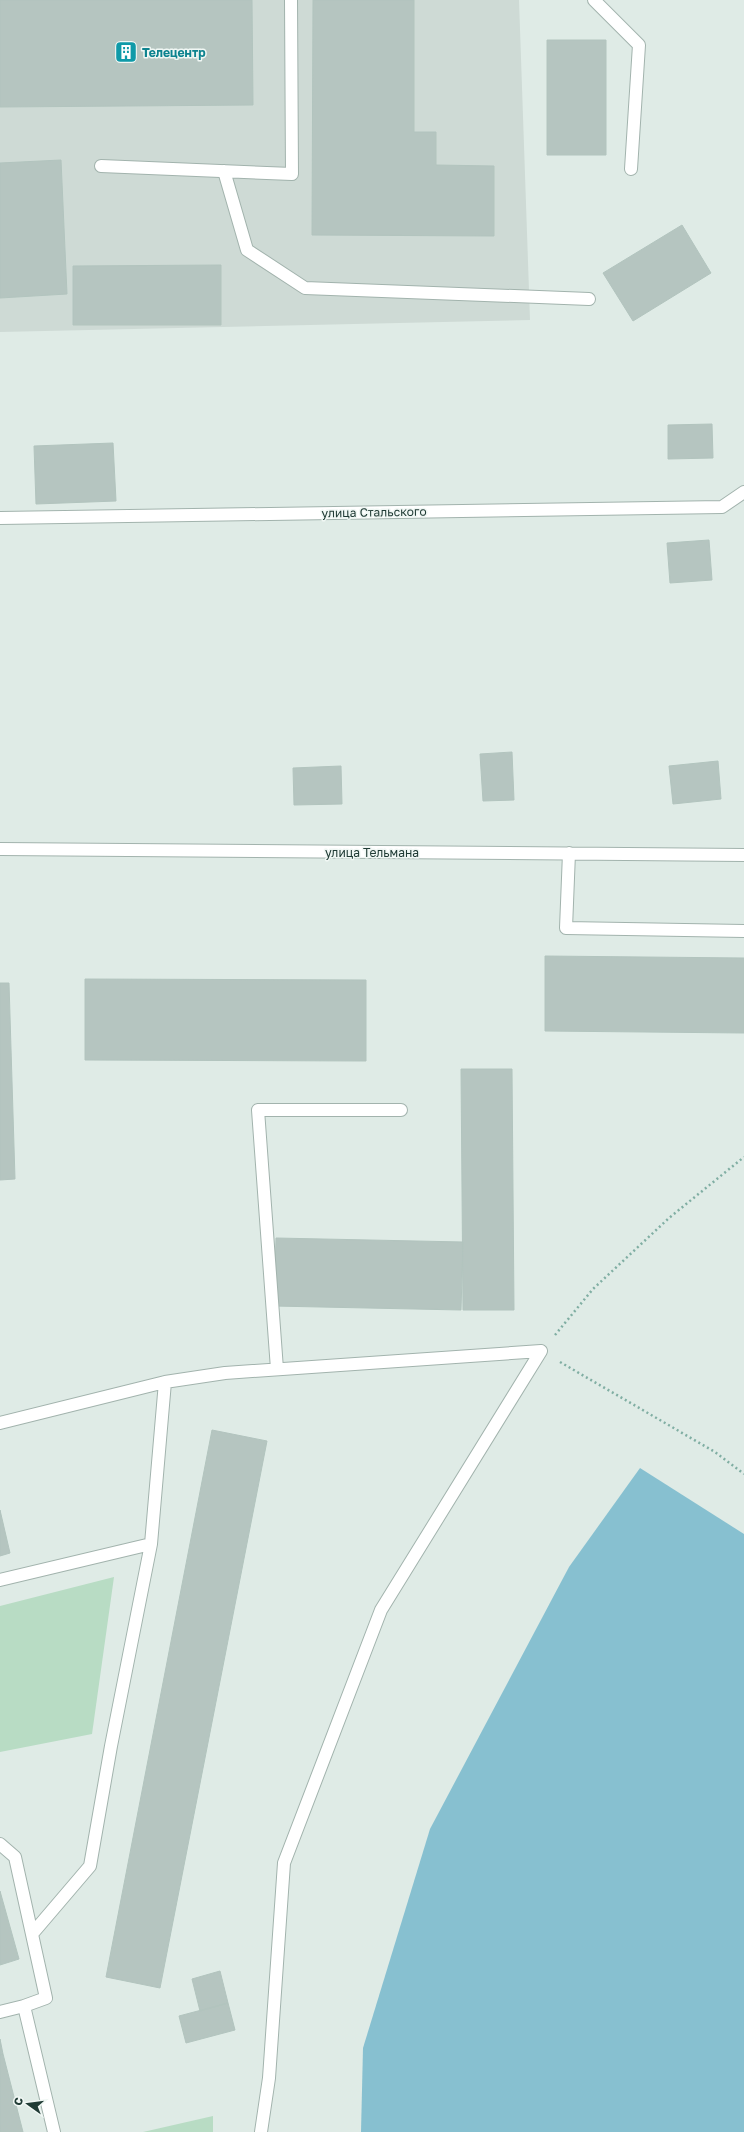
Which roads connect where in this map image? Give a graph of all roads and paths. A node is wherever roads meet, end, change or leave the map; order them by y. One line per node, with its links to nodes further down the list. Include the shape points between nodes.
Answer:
1 (291, 0): 5 (street, via 292,174)
2 (594, 0): 4 (street, via 639,45)
3 (101, 166): 5 (street)
4 (631, 169)
5 (224, 171): 6 (street, via 247,250 305,288)
6 (589, 299)
7 (744, 492): 8 (street, улица Стальского, via 722,507)
8 (0, 518)
9 (0, 849): 10 (street, улица Тельмана)
10 (569, 853): 11 (street, улица Тельмана); 12 (street, via 566,928)
11 (744, 855)
12 (744, 931)
13 (401, 1110): 16 (street, via 258,1110)
14 (744, 1157): 15 (path, via 669,1218 593,1289)
15 (541, 1351): 16 (street); 19 (path, via 715,1452); 27 (street, via 381,1610 284,1863 268,2078)
16 (277, 1370): 17 (street, via 225,1373)
17 (165, 1382): 18 (street); 20 (street)
18 (0, 1423)
19 (744, 1474)
20 (151, 1544): 21 (street); 23 (street, via 90,1866)
21 (0, 1580)
22 (0, 1844): 23 (street, via 14,1857)
23 (32, 1934): 24 (street, via 46,1998)
24 (24, 2006): 25 (street); 26 (street)
25 (0, 2012)
26 (54, 2132)
27 (261, 2132)

